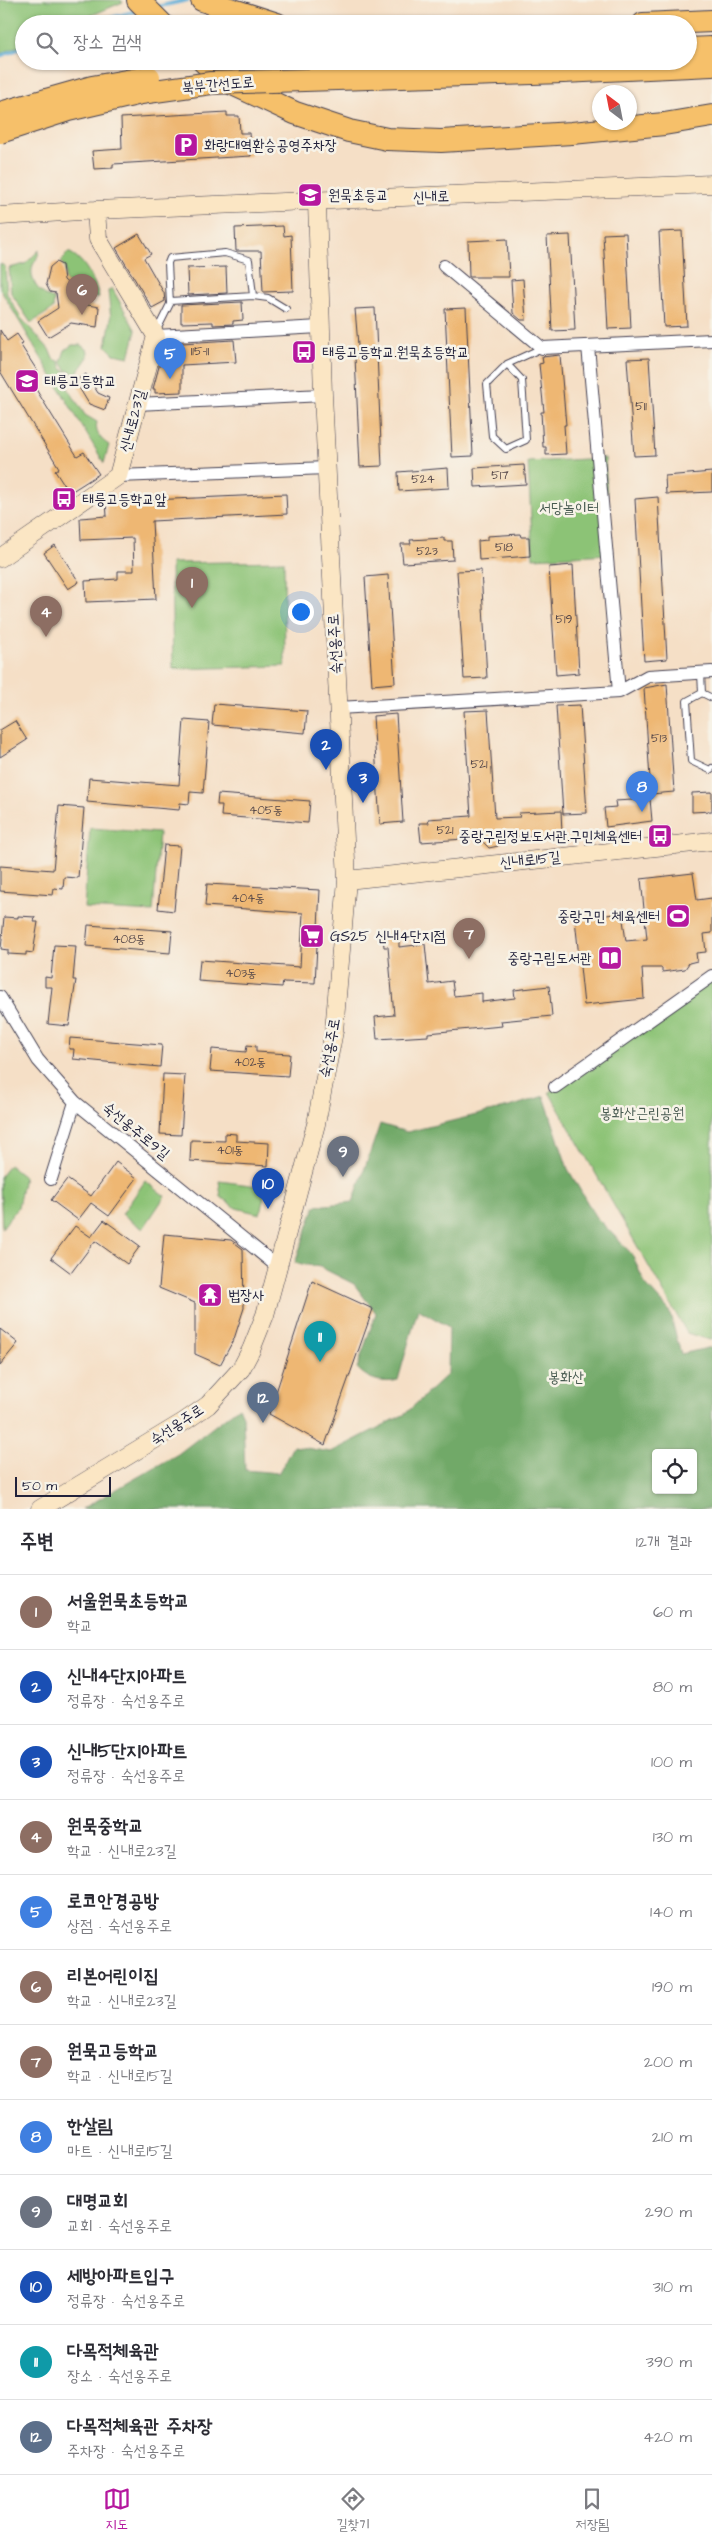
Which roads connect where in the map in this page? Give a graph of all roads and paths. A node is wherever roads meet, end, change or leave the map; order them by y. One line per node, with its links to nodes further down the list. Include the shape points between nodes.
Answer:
1 (138, 0): 3 (highway)
2 (202, 0): 4 (highway)
3 (153, 15)
4 (249, 15)
5 (697, 22): 6 (highway)
6 (712, 22)
7 (712, 48): 8 (highway)
8 (697, 49)
9 (712, 66): 10 (highway, 북부간선도로, bridge)
10 (697, 67)
11 (204, 70): 14 (highway, 북부간선도로, bridge, via 92,87)
12 (212, 70): 15 (highway, via 222,79 295,113 349,131 387,139 441,140 572,132)
13 (613, 70): 16 (highway, 북부간선도로, bridge, via 211,83 141,93 68,110)
14 (0, 113)
15 (712, 116)
16 (0, 132)
17 (712, 184): 18 (street, 신내로)
18 (317, 202): 19 (street, 신내로); 25 (street, 숙선옹주로)
19 (96, 210): 20 (street, 신내로); 26 (street, via 98,239)
20 (0, 216)
21 (444, 266): 29 (street)
22 (253, 296): 23 (lane); 23 (lane, via 248,258 225,253 201,254 172,256 168,260); 24 (lane, via 268,298)
23 (170, 301): 26 (lane)
24 (286, 309)
25 (320, 327): 26 (street); 31 (street, 숙선옹주로)
26 (155, 335): 32 (street, 신내로23길)
27 (712, 340): 28 (street)
28 (588, 346): 29 (street); 37 (street)
29 (542, 348): 30 (lane)
30 (507, 364): 30 (lane, via 487,384 492,436 506,450 526,440 522,380)
31 (323, 395): 32 (street); 33 (street, 숙선옹주로)
32 (137, 404): 34 (street, 신내로23길)
33 (327, 468): 34 (street); 40 (street, 숙선옹주로)
34 (118, 476): 35 (street)
35 (0, 558)
36 (706, 673): 37 (street, via 648,676); 38 (lane)
37 (619, 692): 40 (street)
38 (702, 693): 39 (lane); 41 (lane, via 688,701 691,761 710,770)
39 (712, 698)
40 (338, 708): 43 (street, 숙선옹주로)
41 (712, 768)
42 (712, 841): 43 (street, 신내로15길)
43 (347, 880): 49 (street, 숙선옹주로, via 334,1032 316,1124)
44 (712, 976): 46 (street)
45 (0, 997): 47 (street, 숙선옹주로9길, via 38,1060)
46 (555, 1087)
47 (75, 1102): 48 (street); 49 (street, 숙선옹주로9길)
48 (51, 1179)
49 (278, 1267): 50 (street, 숙선옹주로, via 251,1350 227,1386 185,1421)
50 (40, 1509)

